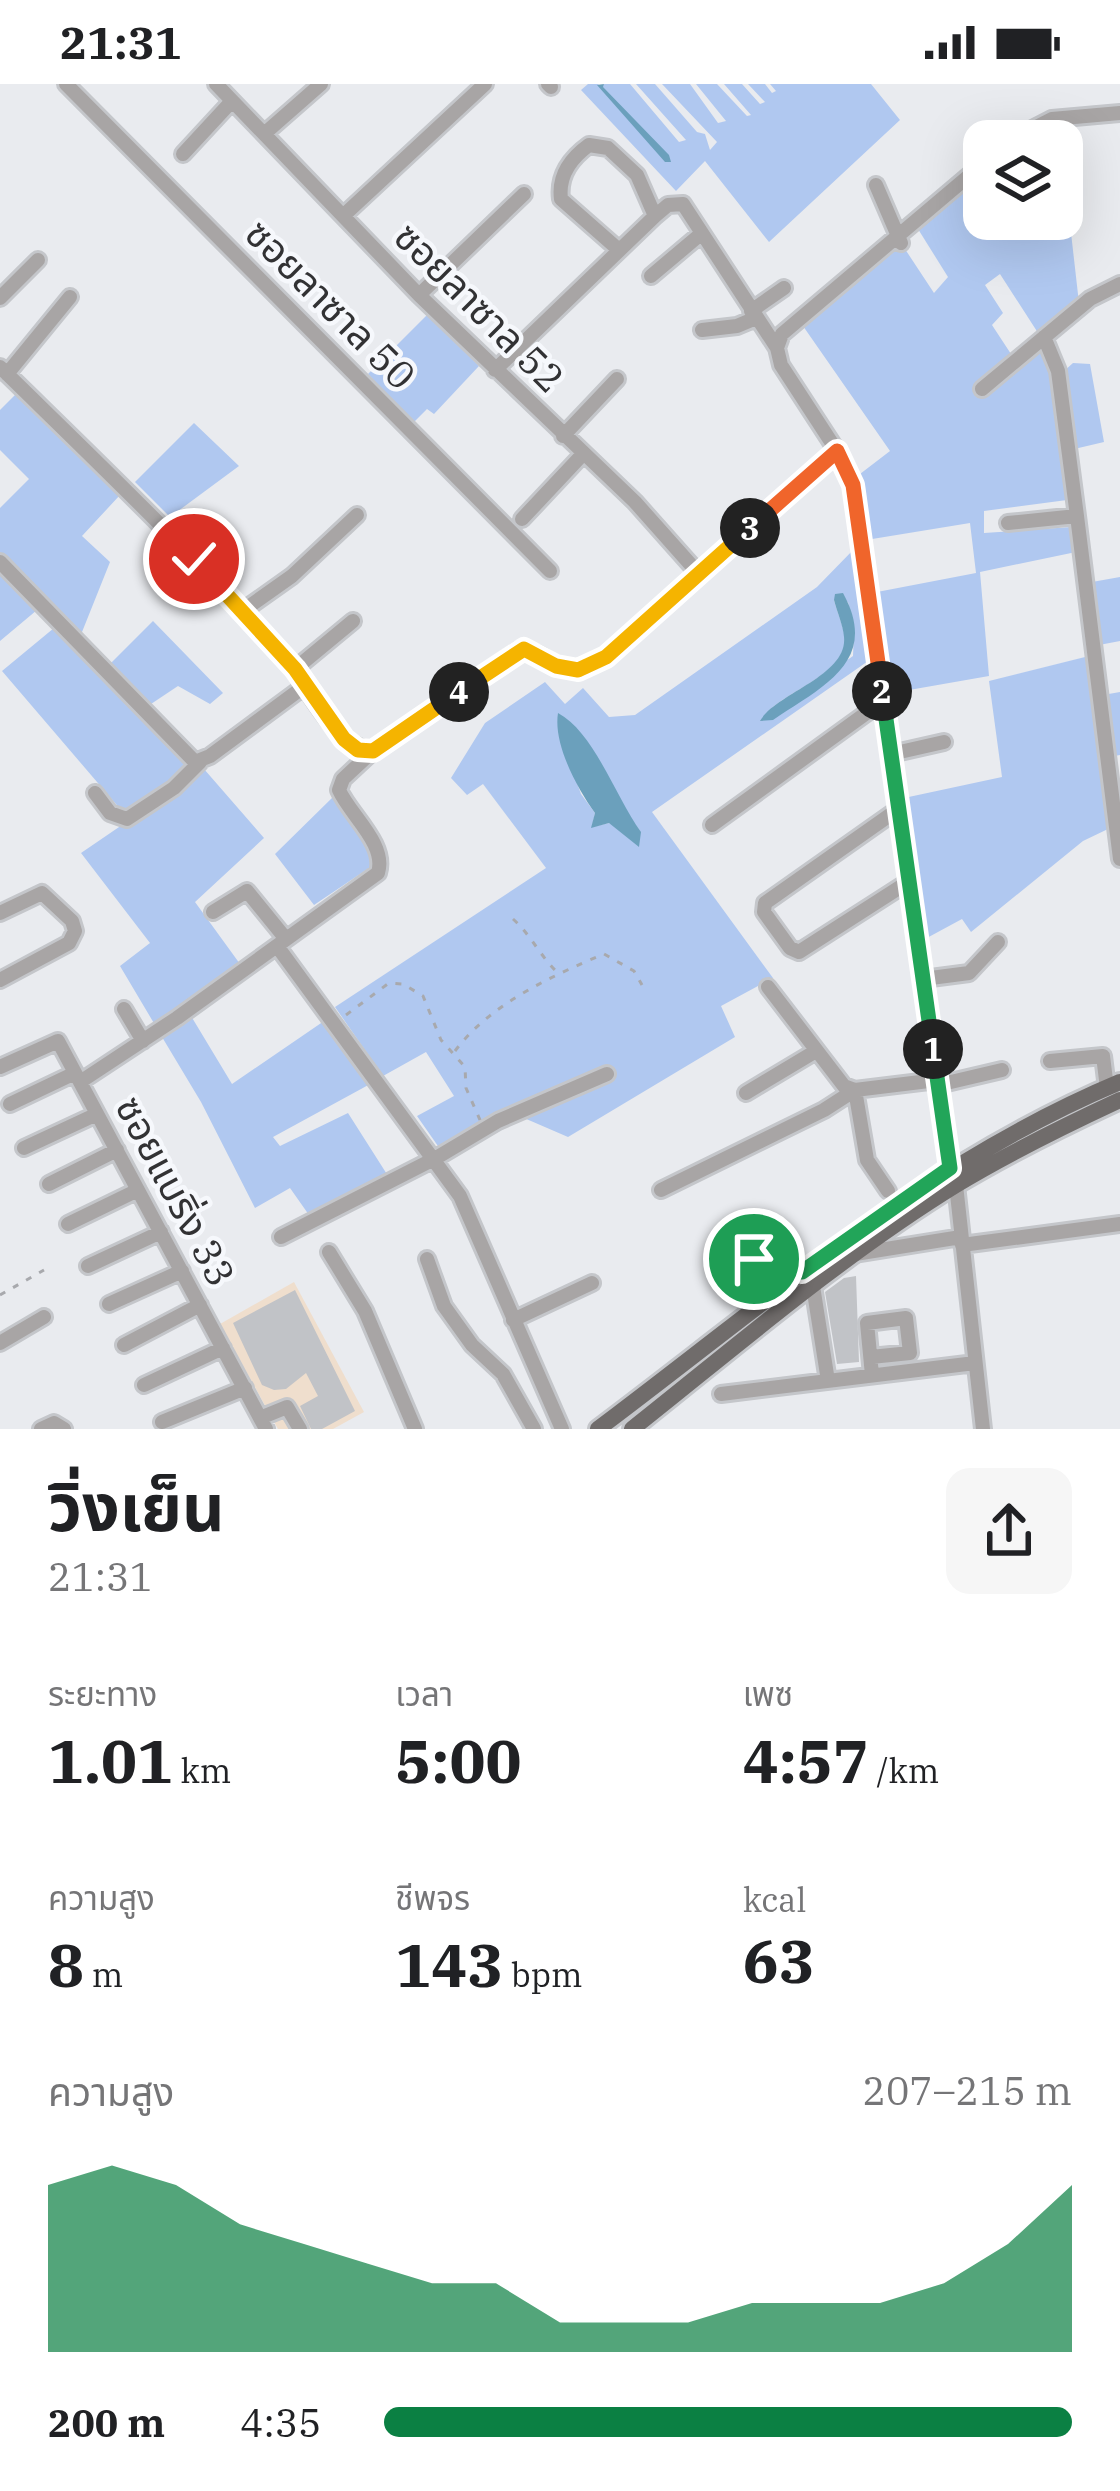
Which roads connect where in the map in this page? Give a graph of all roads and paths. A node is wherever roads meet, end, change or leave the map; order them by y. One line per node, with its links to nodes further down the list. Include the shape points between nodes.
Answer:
1 (66, 84): 41 (street, ซอยลาซาล 50)
2 (216, 84): 5 (street, ซอยลาซาล 52)
3 (322, 84): 8 (street)
4 (485, 84): 13 (street)
5 (232, 100): 8 (street, ซอยลาซาล 52); 9 (street)
6 (1120, 113): 7 (street)
7 (1050, 120)
8 (265, 134): 13 (street, ซอยลาซาล 52)
9 (183, 154)
10 (963, 182): 16 (street)
11 (876, 185): 16 (street)
12 (524, 194): 22 (street)
13 (343, 216): 22 (street, ซอยลาซาล 52)
14 (655, 216): 15 (street, via 682,204); 17 (street); 17 (street, via 638,176 608,148 589,145 578,153 563,174 561,199)
15 (702, 233): 19 (street); 25 (street)
16 (900, 239): 28 (street, via 782,334)
17 (620, 250): 29 (street)
18 (38, 260): 24 (street)
19 (651, 276)
20 (1120, 284): 27 (street)
21 (784, 289): 25 (street)
22 (419, 296): 29 (street, ซอยลาซาล 52)
23 (70, 297): 30 (street)
24 (0, 298)
25 (753, 314): 26 (street, via 737,326); 28 (street)
26 (702, 330)
27 (1044, 337): 32 (street); 37 (street, via 1058,370)
28 (777, 348): 34 (street)
29 (496, 370): 33 (street, ซอยลาซาล 52)
30 (3, 371): 43 (street)
31 (617, 379): 33 (street)
32 (982, 389)
33 (563, 436): 35 (street, ซอยลาซาล 52)
34 (837, 451): 42 (street); 47 (street, via 853,485)
35 (583, 454): 38 (street); 42 (street, ซอยลาซาล 52)
36 (357, 515): 43 (street)
37 (1077, 516): 39 (street); 55 (street)
38 (522, 519)
39 (1008, 523)
40 (0, 562): 51 (street)
41 (550, 571)
42 (699, 574): 49 (street, via 606,657 578,670 519,650)
43 (244, 610): 45 (street)
44 (353, 621): 45 (street)
45 (295, 669): 46 (street)
46 (306, 686): 49 (street, via 344,739); 51 (street)
47 (883, 701): 50 (street); 54 (street)
48 (944, 742): 50 (street)
49 (373, 751): 60 (street, via 339,790 377,850 378,873)
50 (891, 754): 53 (street)
51 (200, 762): 52 (street, via 128,819 110,813)
52 (95, 793)
53 (897, 810): 56 (street); 56 (street, via 765,903 764,912 799,952)
54 (712, 825)
55 (1120, 859)
56 (908, 882): 63 (street)
57 (213, 912): 60 (street, via 247,891)
58 (0, 913): 64 (street, via 42,893 75,931 69,943)
59 (513, 919): 62 (path)
60 (282, 942): 68 (street); 69 (street)
61 (998, 942): 63 (street, via 969,974)
62 (559, 975): 65 (path, via 604,954); 70 (path, via 475,1025)
63 (923, 979): 77 (street)
64 (0, 980)
65 (642, 985)
66 (768, 987): 71 (street)
67 (124, 1009): 69 (street)
68 (335, 1024): 70 (path, via 389,983 403,984 423,996); 86 (street)
69 (143, 1041): 76 (street)
70 (454, 1052): 83 (path)
71 (816, 1052): 78 (street); 80 (street)
72 (1050, 1061): 79 (street, via 1103,1056)
73 (0, 1067): 76 (street, ซอยแบริ่ง 33, via 58,1040)
74 (1002, 1070): 77 (street)
75 (607, 1074): 83 (street)
76 (78, 1078): 81 (street); 82 (street, ซอยแบริ่ง 33)
77 (938, 1083): 78 (street); 87 (street)
78 (855, 1090): 90 (street); 91 (street, via 867,1160)
79 (1115, 1090): 87 (main road)
80 (746, 1093)
81 (10, 1104)
82 (97, 1114): 84 (street); 85 (street, ซอยแบริ่ง 33)
83 (484, 1129): 86 (street)
84 (24, 1148)
85 (116, 1150): 88 (street); 89 (street, ซอยแบริ่ง 33)
86 (436, 1158): 95 (street); 110 (street)
87 (953, 1177): 96 (street); 98 (main road); 104 (main road)
88 (49, 1184)
89 (138, 1190): 92 (street); 94 (street, ซอยแบริ่ง 33)
90 (661, 1190)
91 (888, 1191)
92 (68, 1224)
93 (1120, 1224): 96 (street)
94 (161, 1232): 101 (street); 103 (street, ซอยแบริ่ง 33)
95 (281, 1238)
96 (961, 1241): 98 (street); 116 (street)
97 (329, 1252): 128 (street, via 365,1311)
98 (855, 1254): 104 (main road)
99 (427, 1259): 129 (street, via 444,1306 503,1375)
100 (754, 1259): 104 (street, via 780,1248)
101 (88, 1266)
102 (44, 1270): 106 (path)
103 (182, 1271): 107 (street); 108 (street, ซอยแบริ่ง 33)
104 (807, 1279): 119 (street); 131 (main road); 132 (main road)
105 (592, 1283): 110 (street)
106 (0, 1295)
107 (109, 1304)
108 (200, 1305): 112 (street); 113 (street, ซอยแบริ่ง 33)
109 (44, 1317): 111 (street)
110 (513, 1320): 130 (street)
111 (0, 1343)
112 (124, 1346)
113 (223, 1348): 120 (street); 121 (street, ซอยแบริ่ง 33)
114 (910, 1353): 115 (street); 115 (street, via 905,1318 870,1322); 117 (street)
115 (871, 1358): 118 (street)
116 (975, 1363): 117 (street); 133 (street)
117 (912, 1370): 118 (street)
118 (872, 1376): 119 (street)
119 (828, 1381): 122 (street)
120 (144, 1385)
121 (244, 1388): 123 (street); 124 (street, ซอยแบริ่ง 33)
122 (721, 1394)
123 (162, 1422)
124 (260, 1424): 127 (street, via 287,1407)
125 (41, 1429): 126 (street)
126 (64, 1429)
127 (300, 1429)
128 (416, 1429)
129 (534, 1429)
130 (562, 1429)
131 (598, 1429)
132 (632, 1429)
133 (983, 1429)

